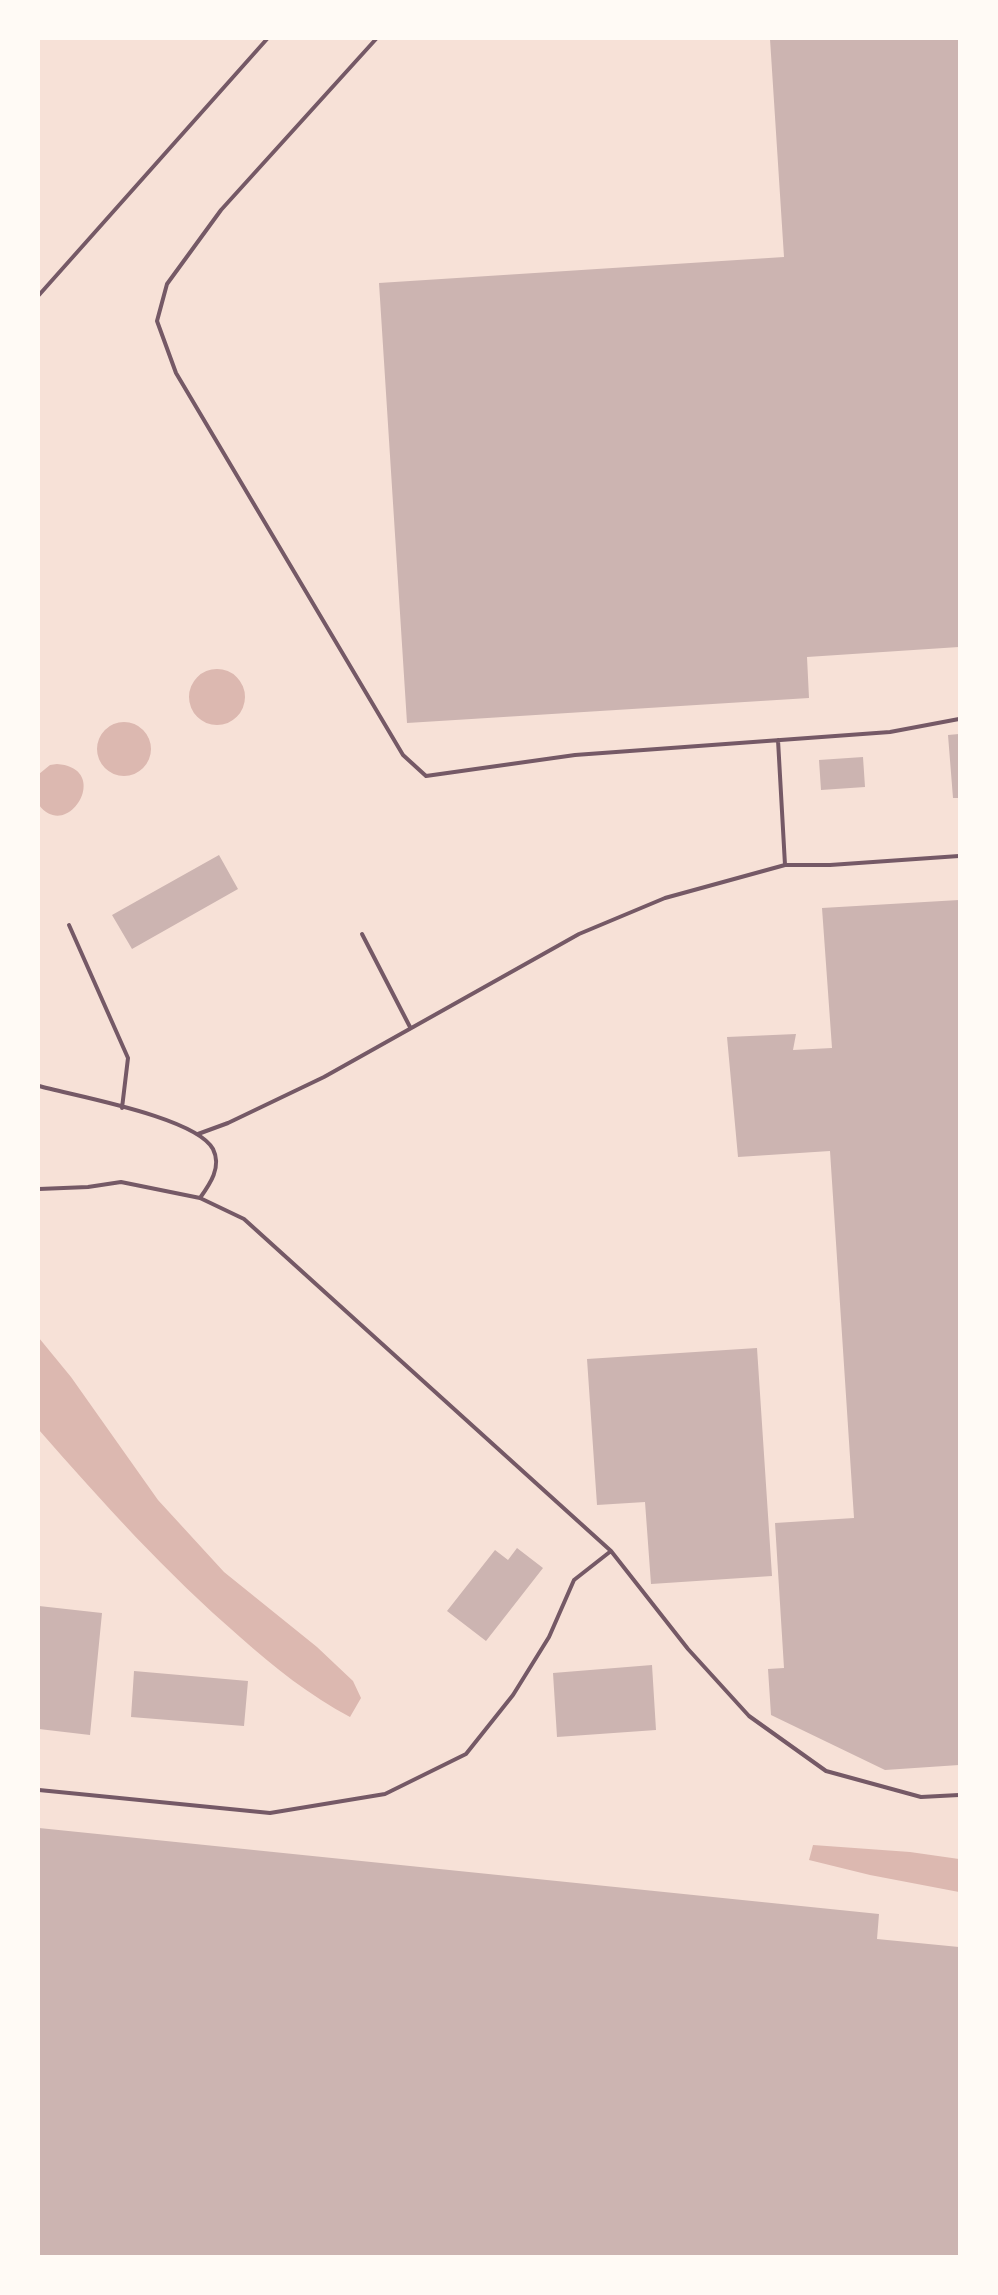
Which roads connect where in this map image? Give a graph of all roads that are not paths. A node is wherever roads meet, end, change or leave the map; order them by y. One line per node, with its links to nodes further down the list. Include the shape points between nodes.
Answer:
1 (267, 39): 3 (lane)
2 (376, 39): 5 (lane, via 221,210 167,284 157,321 176,373 403,755 426,776 575,755)
3 (39, 295)
4 (959, 719): 5 (lane, via 890,732)
5 (778, 740): 7 (lane)
6 (959, 856): 7 (lane)
7 (785, 865): 10 (lane, via 665,898 579,934)
8 (69, 925): 12 (lane, via 128,1058)
9 (362, 934): 10 (lane)
10 (410, 1027): 13 (lane, via 290,1095)
11 (39, 1086): 12 (lane)
12 (122, 1108): 13 (lane, via 165,1119)
13 (198, 1134): 15 (lane, via 213,1149 216,1166 212,1182)
14 (39, 1189): 15 (lane, via 121,1182)
15 (200, 1198): 16 (lane, via 244,1219)
16 (611, 1551): 17 (lane, via 574,1580 544,1646 513,1695 466,1754 386,1794 270,1813); 18 (lane, via 688,1649 749,1716 826,1771 921,1797)
17 (39, 1790)
18 (959, 1795)

